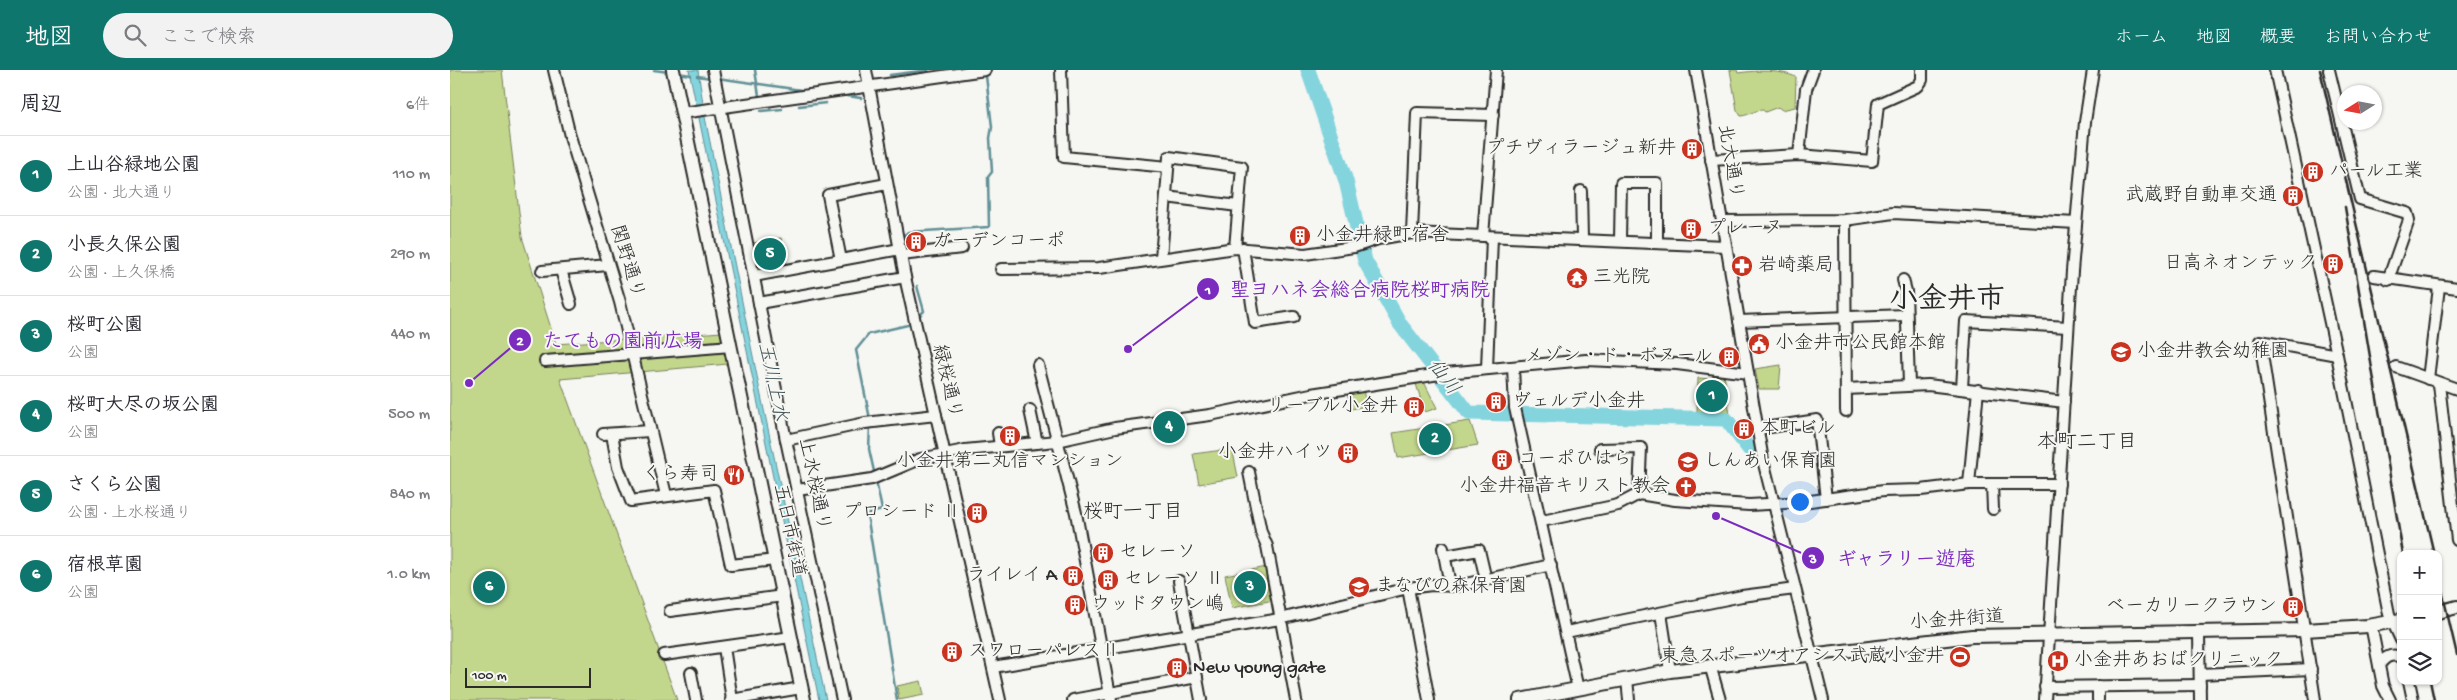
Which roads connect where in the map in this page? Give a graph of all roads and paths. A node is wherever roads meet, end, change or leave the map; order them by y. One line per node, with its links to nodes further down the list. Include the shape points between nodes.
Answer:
1 (554, 70): 39 (street, 関野通り)
2 (673, 70): 16 (main road)
3 (712, 70): 15 (street, 上水桜通り)
4 (866, 70): 14 (street, 緑桜通り)
5 (985, 70): 14 (street)
6 (1061, 70): 20 (street, via 1064,158)
7 (1496, 70): 17 (street)
8 (1696, 70): 19 (street, 北大通り)
9 (1812, 70): 18 (street, via 1806,89)
10 (1922, 70): 18 (street, via 1918,86 1878,104 1872,161)
11 (2093, 70): 27 (street)
12 (2275, 70): 59 (street)
13 (2329, 70): 47 (street, via 2360,199 2408,213 2409,220)
14 (869, 86): 15 (street); 21 (street, 緑桜通り)
15 (717, 107): 16 (street); 43 (street, 上水桜通り)
16 (685, 112): 57 (main road, 五日市街道)
17 (1493, 116): 28 (street, via 1416,113); 29 (street)
18 (1799, 155): 19 (street)
19 (1711, 160): 26 (street, 北大通り)
20 (1168, 167): 23 (street); 24 (street, via 1169,157 1242,167)
21 (888, 184): 36 (street, 緑桜通り); 38 (street, via 828,195)
22 (1581, 191): 30 (street)
23 (1166, 197): 24 (street); 37 (street)
24 (1238, 206): 35 (street)
25 (1844, 220): 26 (street); 27 (street, via 1894,213); 54 (street)
26 (1722, 221): 33 (street, 北大通り)
27 (2076, 223): 56 (street)
28 (1412, 233): 29 (street); 35 (street, via 1354,247 1304,254)
29 (1487, 237): 30 (street); 64 (street)
30 (1582, 238): 31 (street)
31 (1620, 240): 32 (street); 32 (street, via 1621,183 1656,182)
32 (1657, 243): 33 (street)
33 (1726, 246): 55 (street, 北大通り)
34 (962, 248): 36 (street)
35 (1239, 248): 37 (street); 53 (street, via 1256,323)
36 (900, 252): 38 (street); 45 (street, 緑桜通り)
37 (1161, 258): 40 (street, via 1099,268)
38 (841, 260): 43 (street)
39 (608, 265): 41 (street); 58 (street, 関野通り)
40 (1001, 269)
41 (561, 270): 42 (street); 51 (street)
42 (542, 271)
43 (754, 276): 50 (street, 上水桜通り)
44 (2374, 276): 47 (street)
45 (905, 277): 50 (street); 76 (street, 緑桜通り)
46 (1903, 280): 52 (street)
47 (2388, 280): 48 (street)
48 (2439, 287): 49 (street); 66 (street)
49 (2457, 288)
50 (759, 303): 80 (street, 上水桜通り)
51 (572, 304)
52 (1906, 316): 54 (street); 68 (street)
53 (1294, 317)
54 (1845, 318): 55 (street); 70 (street)
55 (1739, 321): 65 (street, 北大通り)
56 (2068, 327): 69 (street, via 1966,321); 73 (street)
57 (731, 346): 58 (street); 99 (main road, 五日市街道)
58 (633, 355): 60 (street); 78 (street, 関野通り)
59 (2337, 355): 112 (street, via 2389,614); 113 (street, via 2260,341)
60 (545, 361)
61 (1038, 365): 81 (street)
62 (1513, 367): 64 (street); 65 (street, via 1586,360 1677,364); 97 (street, via 1515,408)
63 (2396, 367): 66 (street)
64 (1487, 369): 81 (street, via 1311,394)
65 (1748, 373): 77 (street, 北大通り)
66 (2428, 379): 67 (street)
67 (2439, 384): 71 (street); 92 (street)
68 (1908, 385): 69 (street); 70 (street)
69 (1962, 388): 72 (street)
70 (1846, 389): 75 (street)
71 (2457, 389)
72 (1978, 390): 73 (street); 87 (street)
73 (2064, 402): 89 (street)
74 (1030, 410): 82 (street)
75 (1846, 411)
76 (936, 415): 80 (street, via 869,423); 85 (street, 緑桜通り)
77 (1757, 429): 94 (street, via 1817,420); 95 (street, 北大通り)
78 (650, 431): 93 (street, 関野通り); 93 (street, via 607,434 631,501)
79 (998, 433): 83 (street)
80 (786, 440): 90 (street, 上水桜通り)
81 (1057, 441): 82 (street); 121 (street, via 1076,513)
82 (1037, 443): 83 (street)
83 (1000, 446): 85 (street)
84 (1600, 448): 91 (street, via 1641,448)
85 (945, 454): 90 (street, via 920,459 875,477); 127 (street, 緑桜通り)
86 (1249, 472): 111 (street)
87 (1969, 484): 88 (street); 94 (street, via 1921,490 1883,490)
88 (1992, 484): 89 (street); 96 (street)
89 (2059, 484): 118 (street, via 2052,621)
90 (796, 490): 145 (street, 上水桜通り)
91 (1639, 494): 95 (street, via 1728,505); 97 (street, via 1618,505)
92 (2454, 494): 98 (street)
93 (666, 495): 99 (street, via 714,490 731,564)
94 (1826, 499): 95 (street)
95 (1774, 504): 105 (street, 北大通り)
96 (1993, 509)
97 (1542, 521): 100 (street)
98 (2457, 540)
99 (775, 560): 106 (main road, 五日市街道)
100 (1551, 565): 101 (street); 114 (street)
101 (1486, 580): 102 (street); 102 (street, via 1479,550 1444,552)
102 (1450, 586): 104 (street)
103 (1182, 587): 117 (street)
104 (1408, 588): 111 (street); 150 (street)
105 (1795, 589): 110 (street); 123 (street, 北大通り)
106 (783, 596): 108 (street); 119 (main road, 五日市街道)
107 (2457, 607): 109 (main road)
108 (670, 611)
109 (2442, 611)
110 (1661, 613): 114 (street); 129 (street)
111 (1280, 619): 117 (street); 149 (street)
112 (2397, 621): 115 (main road, 小金井街道)
113 (2305, 630): 115 (main road, 小金井街道); 116 (main road, 小金井街道); 128 (street)
114 (1566, 632): 138 (street)
115 (2371, 632): 126 (street)
116 (2199, 633): 118 (main road, 小金井街道); 131 (street)
117 (1189, 635): 121 (street); 132 (street)
118 (2048, 636): 123 (main road, 小金井街道, via 1972,636); 137 (street)
119 (791, 637): 120 (street); 139 (main road, 五日市街道)
120 (724, 647): 122 (street); 144 (street)
121 (1101, 649): 127 (street); 140 (street)
122 (664, 655)
123 (1811, 655): 125 (main road, 小金井街道); 154 (street, 北大通り)
124 (2397, 656): 126 (street, via 2391,655)
125 (1710, 665): 129 (main road, 小金井街道); 153 (street)
126 (2379, 665): 159 (street)
127 (993, 666): 146 (street, 緑桜通り)
128 (2311, 669): 131 (street); 158 (street)
129 (1670, 671): 133 (main road, 小金井街道)
130 (691, 673): 143 (street)
131 (2200, 674): 134 (street)
132 (1197, 677): 140 (street); 148 (street)
133 (1626, 679): 138 (main road, 小金井街道); 152 (street)
134 (2200, 685): 136 (street); 157 (street)
135 (2409, 685): 142 (street)
136 (2098, 686): 137 (street); 156 (street)
137 (2045, 687): 155 (street)
138 (1578, 689): 141 (main road, 小金井街道)
139 (803, 694): 144 (street)
140 (1110, 697): 147 (street)
141 (1543, 698): 151 (main road, 小金井街道)
142 (2411, 699)
143 (696, 700)
144 (732, 700)
145 (842, 700)
146 (1000, 700)
147 (1073, 700)
148 (1201, 700)
149 (1296, 700)
150 (1429, 700)
151 (1520, 700)
152 (1629, 700)
153 (1720, 700)
154 (1823, 700)
155 (2045, 700)
156 (2098, 700)
157 (2200, 700)
158 (2315, 700)
159 (2390, 700)

